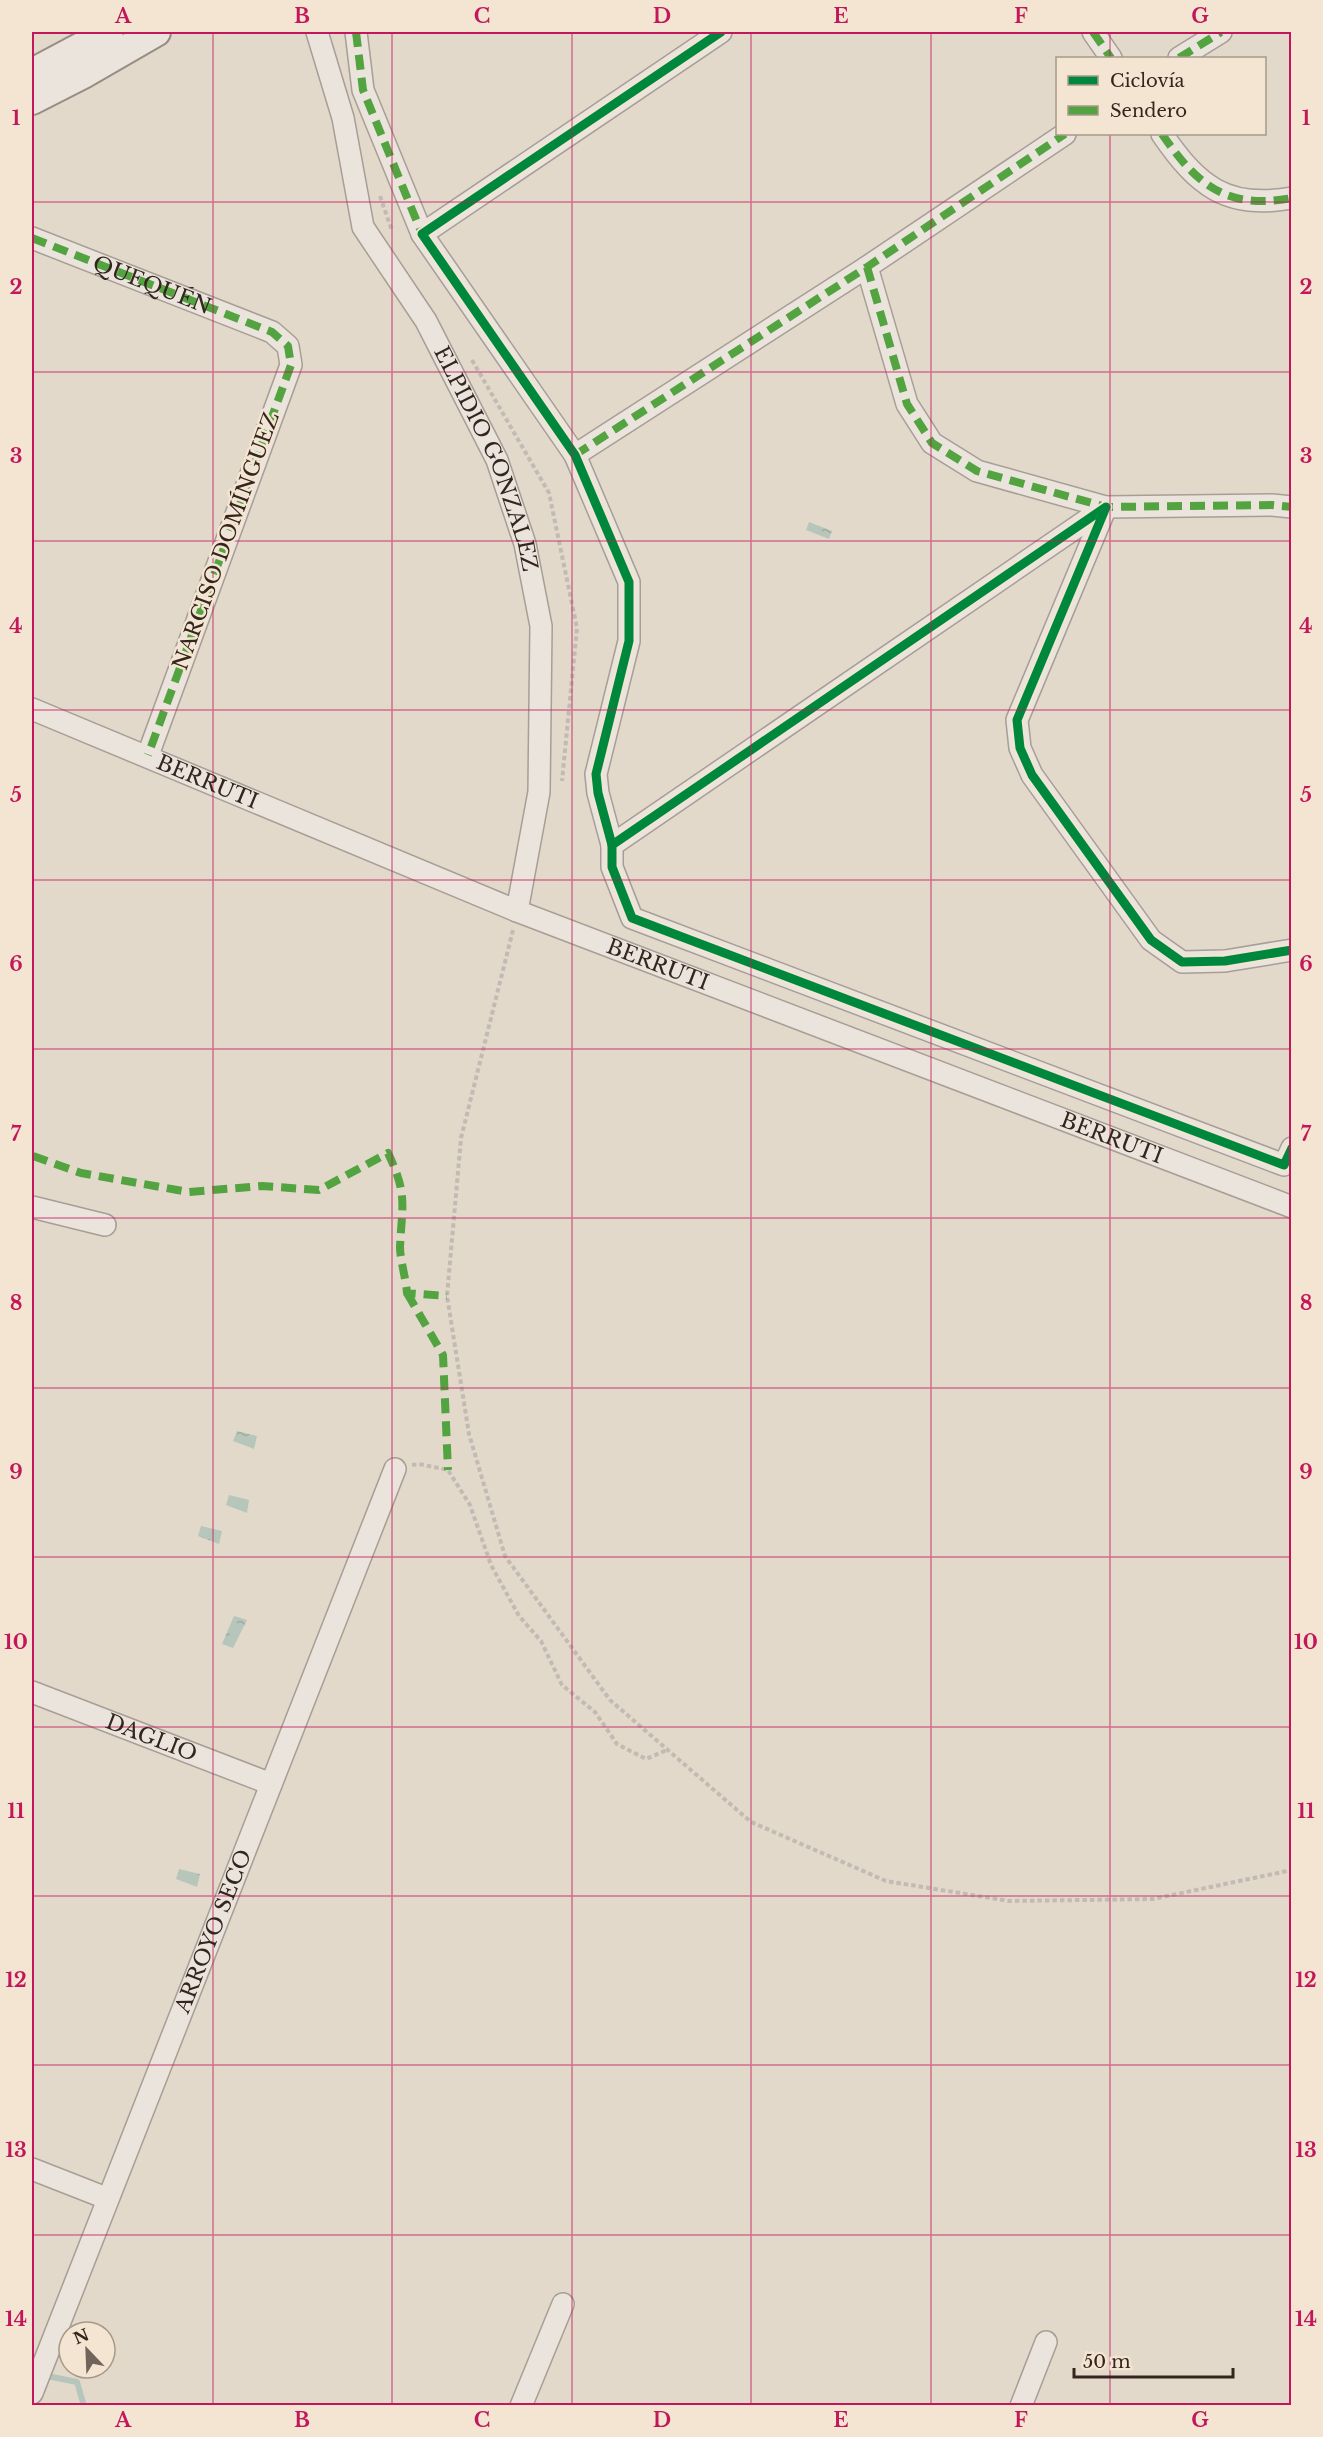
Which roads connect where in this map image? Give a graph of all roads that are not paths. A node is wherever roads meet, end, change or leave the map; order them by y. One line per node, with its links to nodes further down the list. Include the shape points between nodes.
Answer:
1 (109, 32): 10 (main road)
2 (156, 32): 11 (main road, via 86,74)
3 (317, 32): 25 (street, ELPIDIO GONZALEZ, via 343,118 363,227 426,321 477,420 497,460 525,544 541,626 539,792)
4 (356, 32): 15 (street, via 363,90)
5 (721, 32): 15 (street)
6 (1093, 32): 8 (street)
7 (1221, 32): 9 (street)
8 (1110, 57)
9 (1181, 57)
10 (32, 74)
11 (32, 100)
12 (1064, 135): 17 (street)
13 (1163, 135): 14 (street, via 1189,170 1216,191 1250,200)
14 (1292, 198)
15 (422, 234): 19 (street)
16 (32, 238): 18 (street, QUEQUÉN)
17 (867, 267): 19 (street); 20 (street, via 907,404 932,443 977,471)
18 (272, 332): 23 (street, NARCISO DOMÍNGUEZ, via 288,346 291,365)
19 (575, 455): 24 (street, via 629,582 629,641 596,774)
20 (1106, 507): 21 (street); 24 (street); 26 (street, via 1017,720 1020,748 1032,776 1151,940 1182,962 1225,962)
21 (1292, 507)
22 (32, 709): 23 (street, BERRUTI)
23 (148, 755): 25 (street, BERRUTI)
24 (612, 845): 27 (street, via 612,867 632,918 1284,1165)
25 (518, 911): 29 (street, BERRUTI)
26 (1292, 950)
27 (1292, 1148)
28 (32, 1207): 30 (street)
29 (1292, 1207)
30 (105, 1225)
31 (395, 1469): 33 (street, ARROYO SECO)
32 (32, 1692): 33 (street, DAGLIO)
33 (272, 1784): 35 (street, ARROYO SECO)
34 (32, 2169): 35 (street)
35 (106, 2198): 38 (street, ARROYO SECO)
36 (563, 2304): 39 (street)
37 (1046, 2342): 40 (street)
38 (32, 2393)
39 (521, 2406)
40 (1021, 2406)

